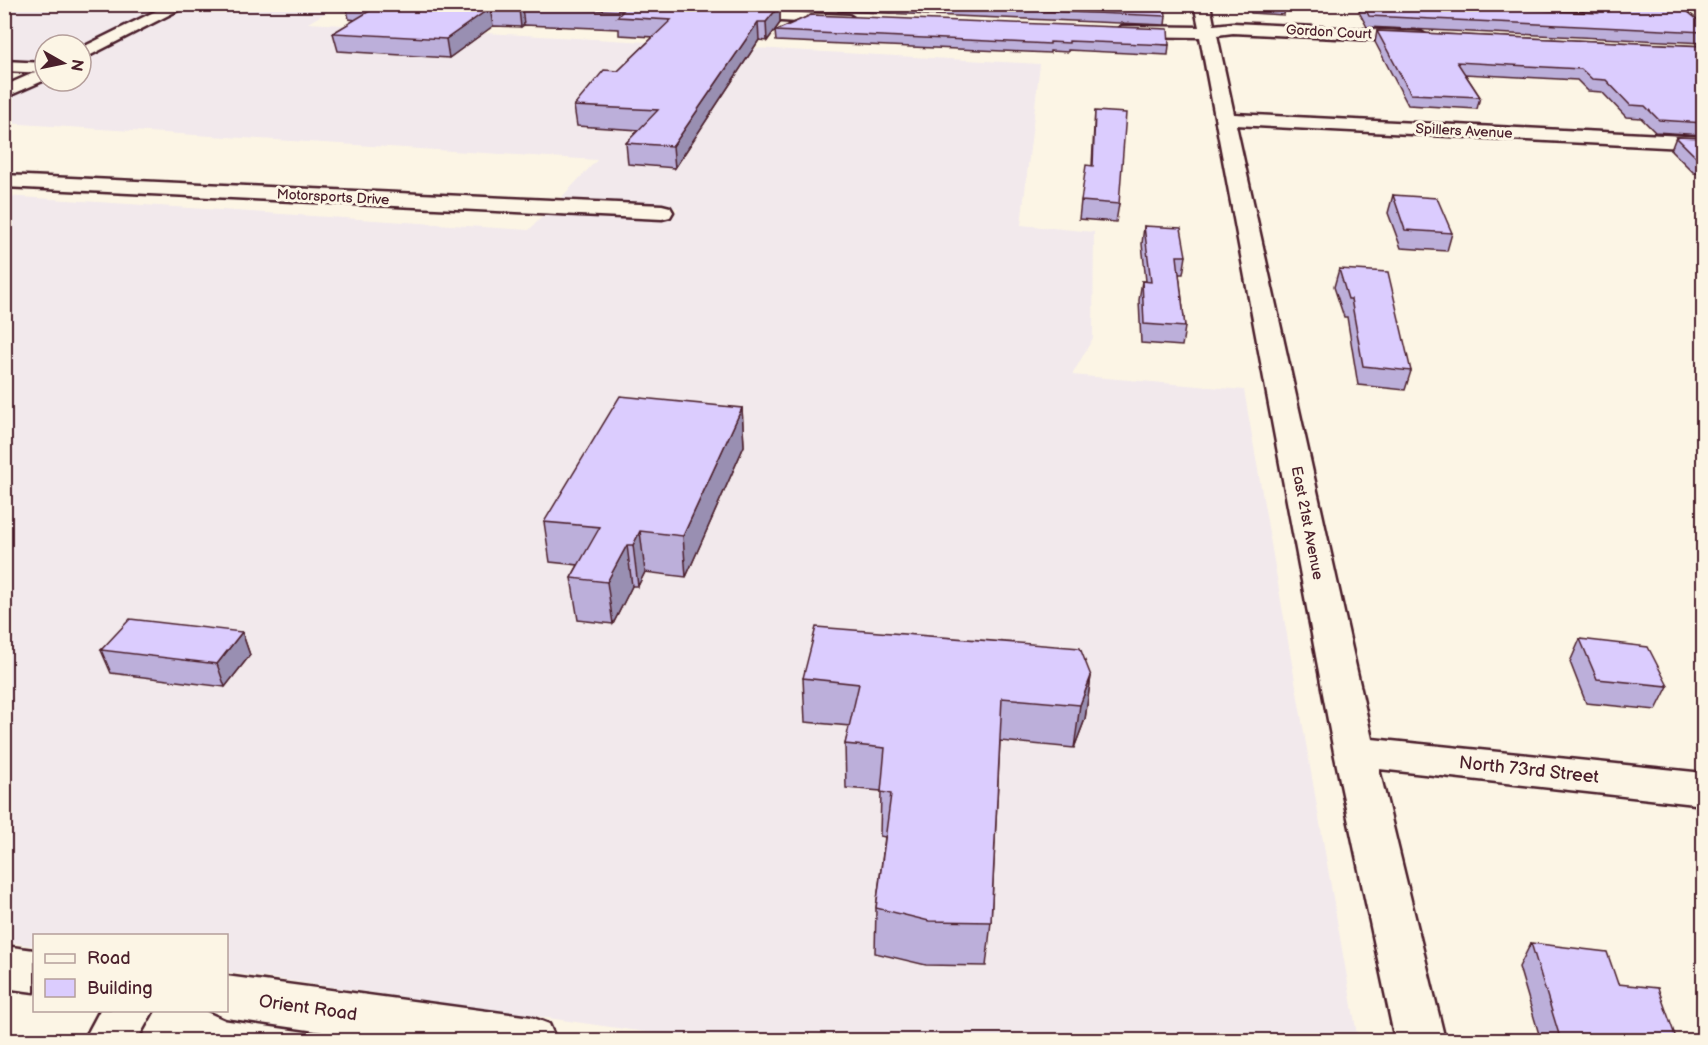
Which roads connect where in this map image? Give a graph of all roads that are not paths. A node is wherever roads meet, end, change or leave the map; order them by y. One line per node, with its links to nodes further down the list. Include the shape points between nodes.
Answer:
1 (183, 4): 11 (street)
2 (823, 4): 6 (street)
3 (1687, 4): 5 (street)
4 (717, 14): 6 (street)
5 (1704, 17)
6 (812, 18): 8 (street)
7 (1205, 19): 9 (street, Gordon Court); 10 (street, Gordon Court, via 1233,28); 16 (street, East 21st Avenue)
8 (870, 21)
9 (1106, 30)
10 (1433, 37)
11 (93, 49)
12 (4, 66): 13 (street)
13 (33, 67)
14 (33, 79): 15 (street)
15 (4, 93)
16 (1226, 118): 17 (street, Spillers Avenue); 20 (street, East 21st Avenue)
17 (1704, 143)
18 (4, 181): 19 (street, Motorsports Drive)
19 (662, 212)
20 (1354, 752): 21 (street, North 73rd Street); 28 (street, East 21st Avenue)
21 (1704, 789)
22 (4, 967): 23 (street)
23 (33, 971)
24 (228, 997): 27 (street, Orient Road)
25 (128, 1012): 26 (street)
26 (109, 1041)
27 (531, 1041)
28 (1420, 1041)

